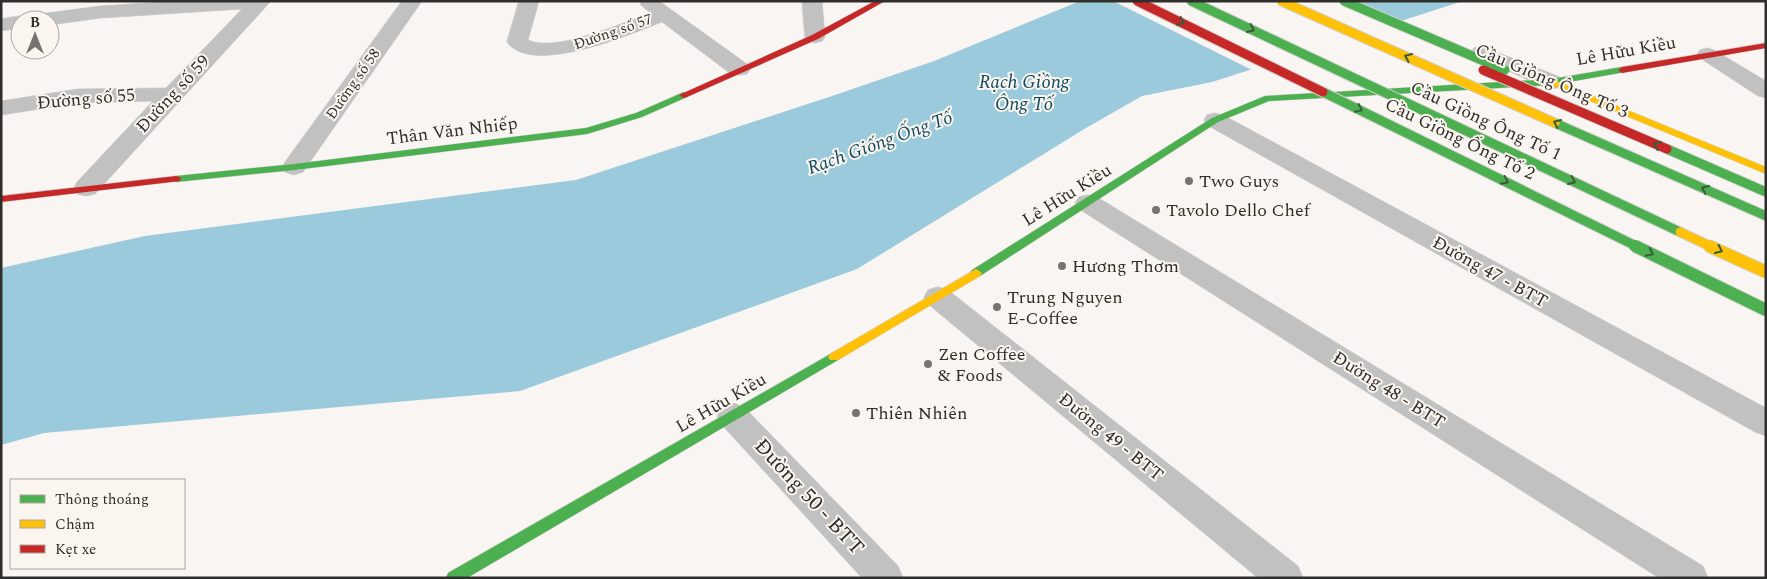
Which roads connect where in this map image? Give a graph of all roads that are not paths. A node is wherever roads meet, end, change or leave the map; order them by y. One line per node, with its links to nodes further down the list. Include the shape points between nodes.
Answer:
1 (412, 1): 23 (street, Đường số 58)
2 (529, 1): 11 (street, Đường số 57, via 517,42 533,50 568,47)
3 (644, 1): 11 (street)
4 (812, 1): 14 (street)
5 (881, 1): 14 (main road, Thân Văn Nhiếp)
6 (1137, 1): 33 (main road, Cầu Giồng Ống Tố 2, one-way to 33, bridge)
7 (1191, 1): 31 (main road, Cầu Giồng Ông Tố 1, one-way to 31, bridge)
8 (1281, 1): 30 (main road, Cầu Giồng Ông Tố 1, one-way to 8, bridge)
9 (261, 2): 12 (street); 20 (street, Đường số 59)
10 (1338, 3): 25 (main road, Cầu Giồng Ông Tố 3, bridge); 27 (main road, Cầu Giồng Ông Tố 3, one-way to 10, bridge)
11 (662, 15): 17 (street)
12 (60, 17)
13 (1436, 33): 18 (street)
14 (815, 37): 17 (main road, Thân Văn Nhiếp)
15 (1766, 44): 16 (main road, Lê Hữu Kiều)
16 (1707, 54): 18 (main road, Lê Hữu Kiều); 19 (street)
17 (739, 69): 23 (main road, Thân Văn Nhiếp, via 640,115 587,131)
18 (1552, 82): 22 (main road, Lê Hữu Kiều, via 1268,98); 24 (main road)
19 (1766, 90)
20 (172, 94): 21 (street, Đường số 55, via 78,96); 26 (street, Đường số 59)
21 (1, 108)
22 (1215, 120): 29 (main road, Lê Hữu Kiều); 35 (street, Đường 47 - BTT)
23 (294, 167): 26 (main road, Thân Văn Nhiếp)
24 (1766, 171)
25 (1766, 181)
26 (86, 188): 28 (main road, Thân Văn Nhiếp)
27 (1766, 192)
28 (1, 200)
29 (1088, 203): 32 (main road, Lê Hữu Kiều); 39 (street, Đường 48 - BTT)
30 (1766, 216)
31 (1766, 272)
32 (938, 297): 34 (main road, Lê Hữu Kiều); 38 (street, Đường 49 - BTT)
33 (1766, 310)
34 (733, 416): 36 (main road, Lê Hữu Kiều); 37 (street, Đường 50 - BTT)
35 (1766, 424)
36 (453, 578)
37 (884, 578)
38 (1285, 578)
39 (1690, 578)

